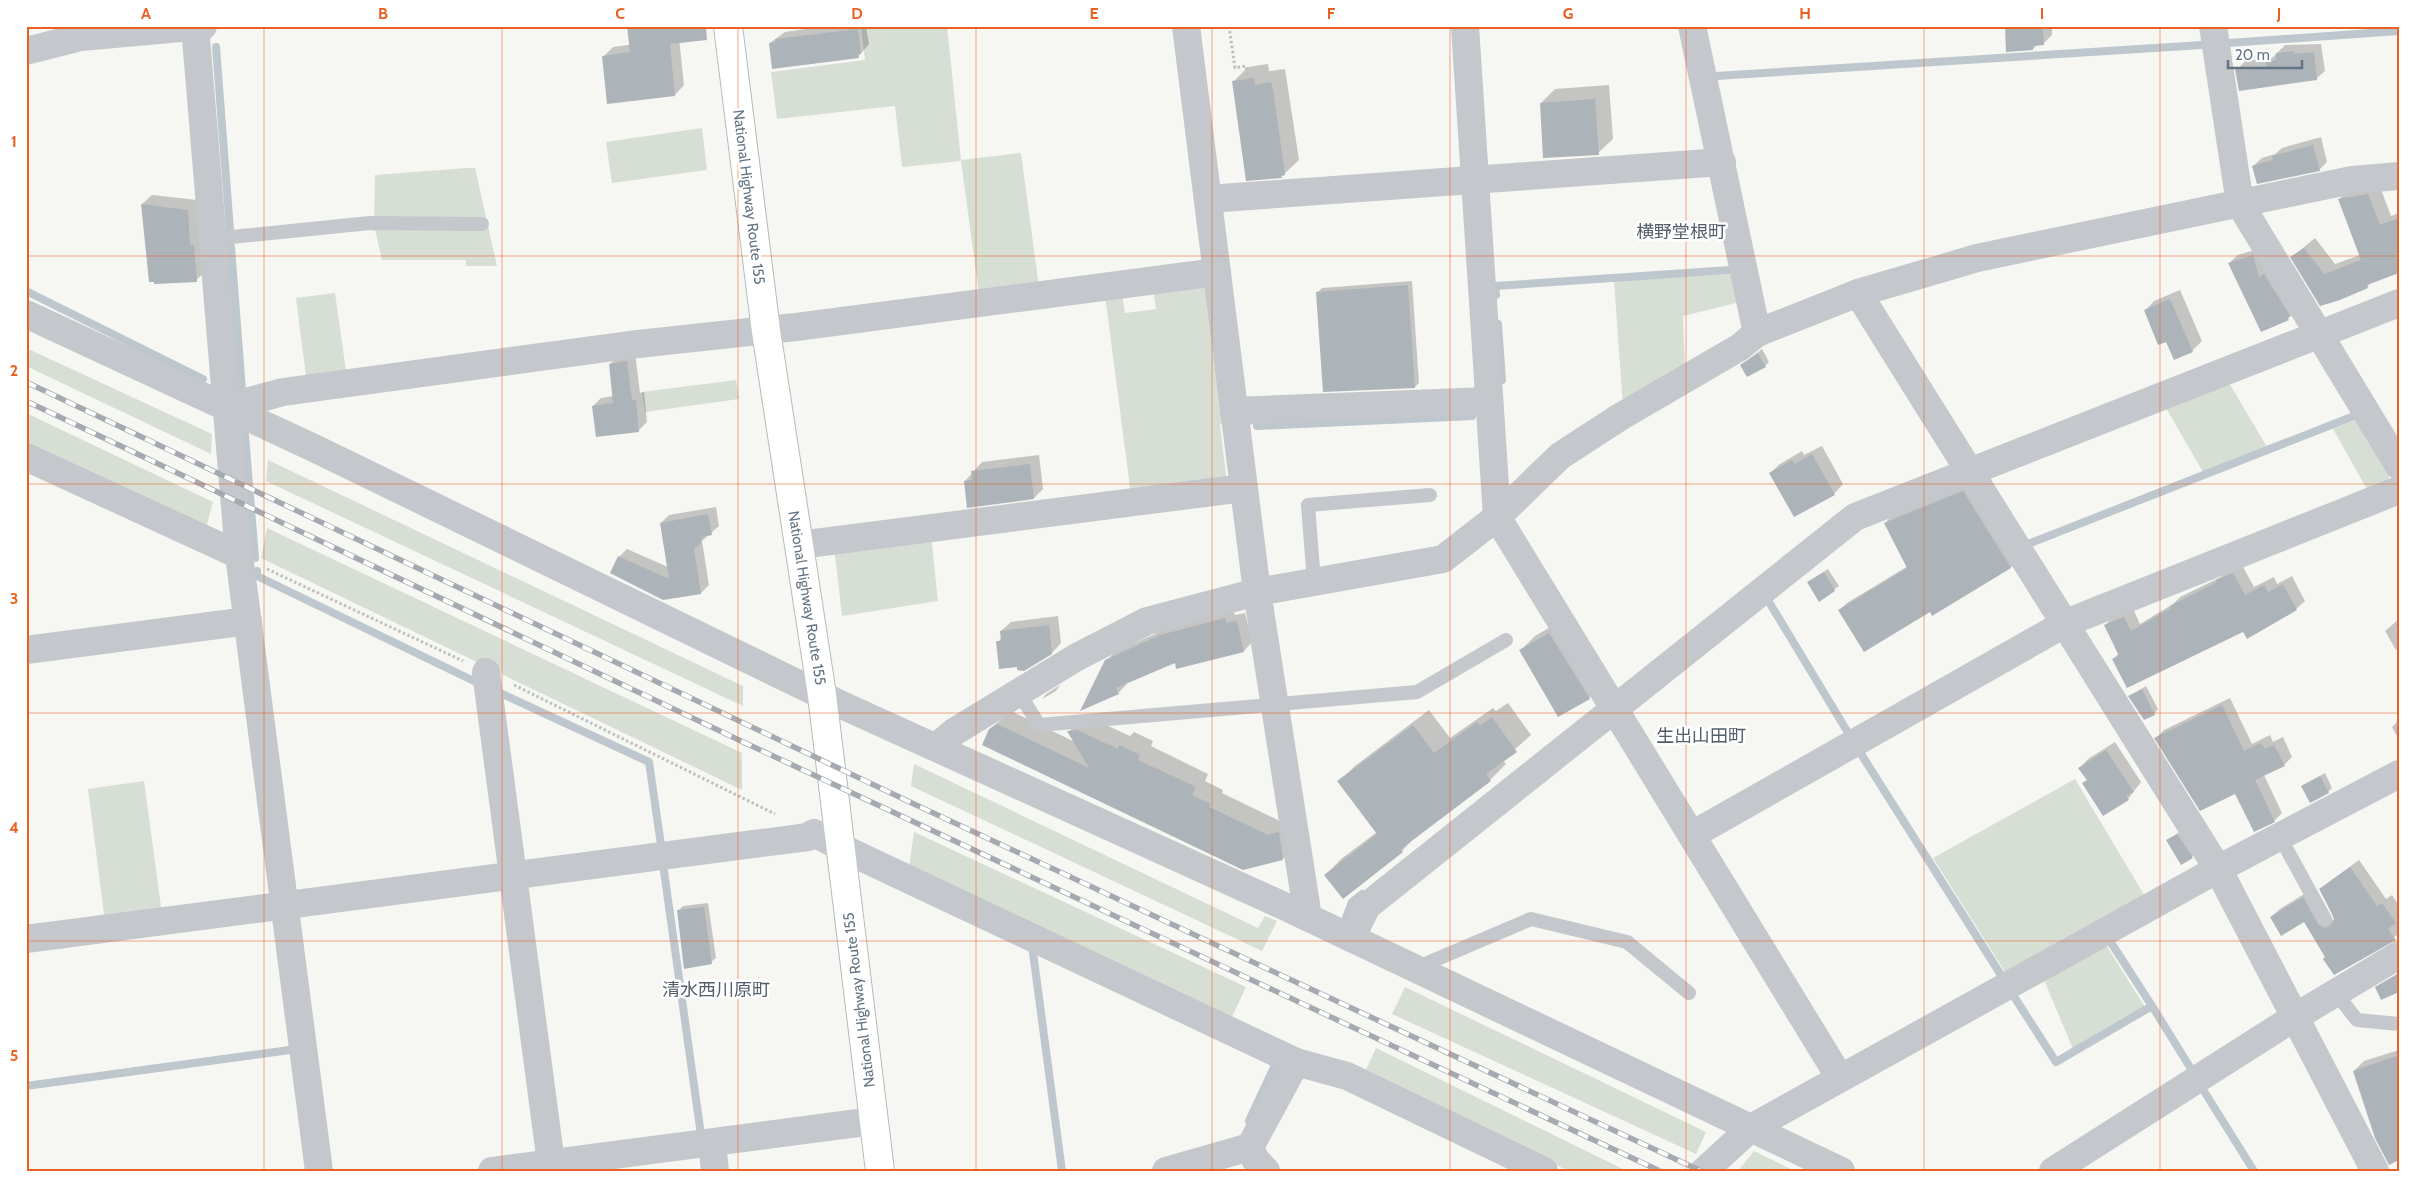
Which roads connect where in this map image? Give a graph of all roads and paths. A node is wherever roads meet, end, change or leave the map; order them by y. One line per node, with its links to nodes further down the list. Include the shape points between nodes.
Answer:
1 (195, 26): 2 (street); 9 (street, via 81,37); 17 (street)
2 (203, 26)
3 (728, 26): 23 (highway, National Highway Route 155)
4 (1186, 26): 14 (street)
5 (1229, 26): 10 (path, via 1235,68 1246,66)
6 (1465, 26): 13 (street)
7 (1692, 26): 11 (street)
8 (2213, 26): 15 (street)
9 (26, 51)
10 (1248, 76)
11 (1722, 162): 13 (street); 24 (street)
12 (2399, 176): 15 (street, via 2352,180)
13 (1475, 180): 14 (street); 25 (street)
14 (1208, 199): 18 (street)
15 (2240, 204): 19 (street, via 1977,258); 22 (street)
16 (482, 224): 17 (lane, via 370,223)
17 (212, 239): 26 (street)
18 (1217, 272): 23 (street); 27 (street)
19 (1858, 293): 24 (street); 31 (street)
20 (2399, 303): 22 (street)
21 (26, 314): 26 (street)
22 (2314, 326): 29 (street); 31 (street)
23 (766, 331): 26 (street, via 619,347 283,392); 37 (highway, National Highway Route 155)
24 (1757, 334): 36 (street, via 1560,456)
25 (1489, 401): 27 (street); 36 (street)
26 (226, 407): 38 (street); 47 (street)
27 (1234, 411): 33 (street)
28 (26, 457): 30 (street)
29 (2399, 466)
30 (57, 472): 32 (street); 38 (street)
31 (1971, 472): 42 (street); 49 (street, via 1855,517)
32 (26, 476)
33 (1244, 488): 37 (street); 40 (street)
34 (2399, 490): 42 (street)
35 (1430, 494): 39 (lane, via 1308,505)
36 (1497, 517): 39 (street, via 1443,559); 49 (street)
37 (799, 545): 47 (highway, National Highway Route 155)
38 (239, 555): 41 (street); 45 (path)
39 (1314, 582): 40 (street)
40 (1257, 592): 46 (street, via 1147,621 1077,657); 48 (street)
41 (248, 621): 44 (street); 58 (street)
42 (2066, 623): 53 (street); 56 (street)
43 (1506, 640): 48 (lane, via 1417,692)
44 (26, 650)
45 (486, 672): 52 (path); 57 (street)
46 (1019, 693): 48 (lane, via 1039,725); 50 (street, via 954,732)
47 (822, 695): 50 (street); 55 (highway, National Highway Route 155)
48 (1274, 704): 59 (street)
49 (1614, 708): 53 (street); 61 (street, via 1367,906)
50 (936, 747): 59 (street)
51 (2399, 774): 54 (street)
52 (778, 816)
53 (1692, 835): 70 (street)
54 (2280, 837): 56 (street); 60 (lane)
55 (842, 848): 57 (street, via 814,833); 69 (street); 71 (highway, National Highway Route 155)
56 (2218, 869): 67 (street); 70 (street)
57 (513, 875): 58 (street); 75 (street)
58 (284, 905): 62 (street); 76 (street)
59 (1308, 917): 61 (street)
60 (2325, 918)
61 (1351, 938): 64 (street)
62 (26, 939)
63 (2399, 955): 65 (street)
64 (1416, 968): 66 (lane, via 1530,919 1627,942); 72 (street)
65 (2335, 992): 67 (street); 68 (lane, via 2357,1020)
66 (1688, 993)
67 (2295, 1017): 85 (street); 86 (street)
68 (2399, 1024)
69 (1296, 1062): 74 (street); 82 (street, via 1347,1076)
70 (1840, 1078): 72 (street)
71 (873, 1121): 73 (street); 79 (highway, National Highway Route 155)
72 (1751, 1128): 83 (street); 84 (street)
73 (712, 1143): 75 (street); 78 (street)
74 (1250, 1146): 80 (street); 81 (street, via 1255,1159)
75 (551, 1163): 77 (street)
76 (319, 1171)
77 (492, 1171)
78 (715, 1171)
79 (880, 1171)
80 (1166, 1171)
81 (1266, 1171)
82 (1544, 1171)
83 (1704, 1171)
84 (1841, 1171)
85 (2053, 1171)
86 (2375, 1171)

